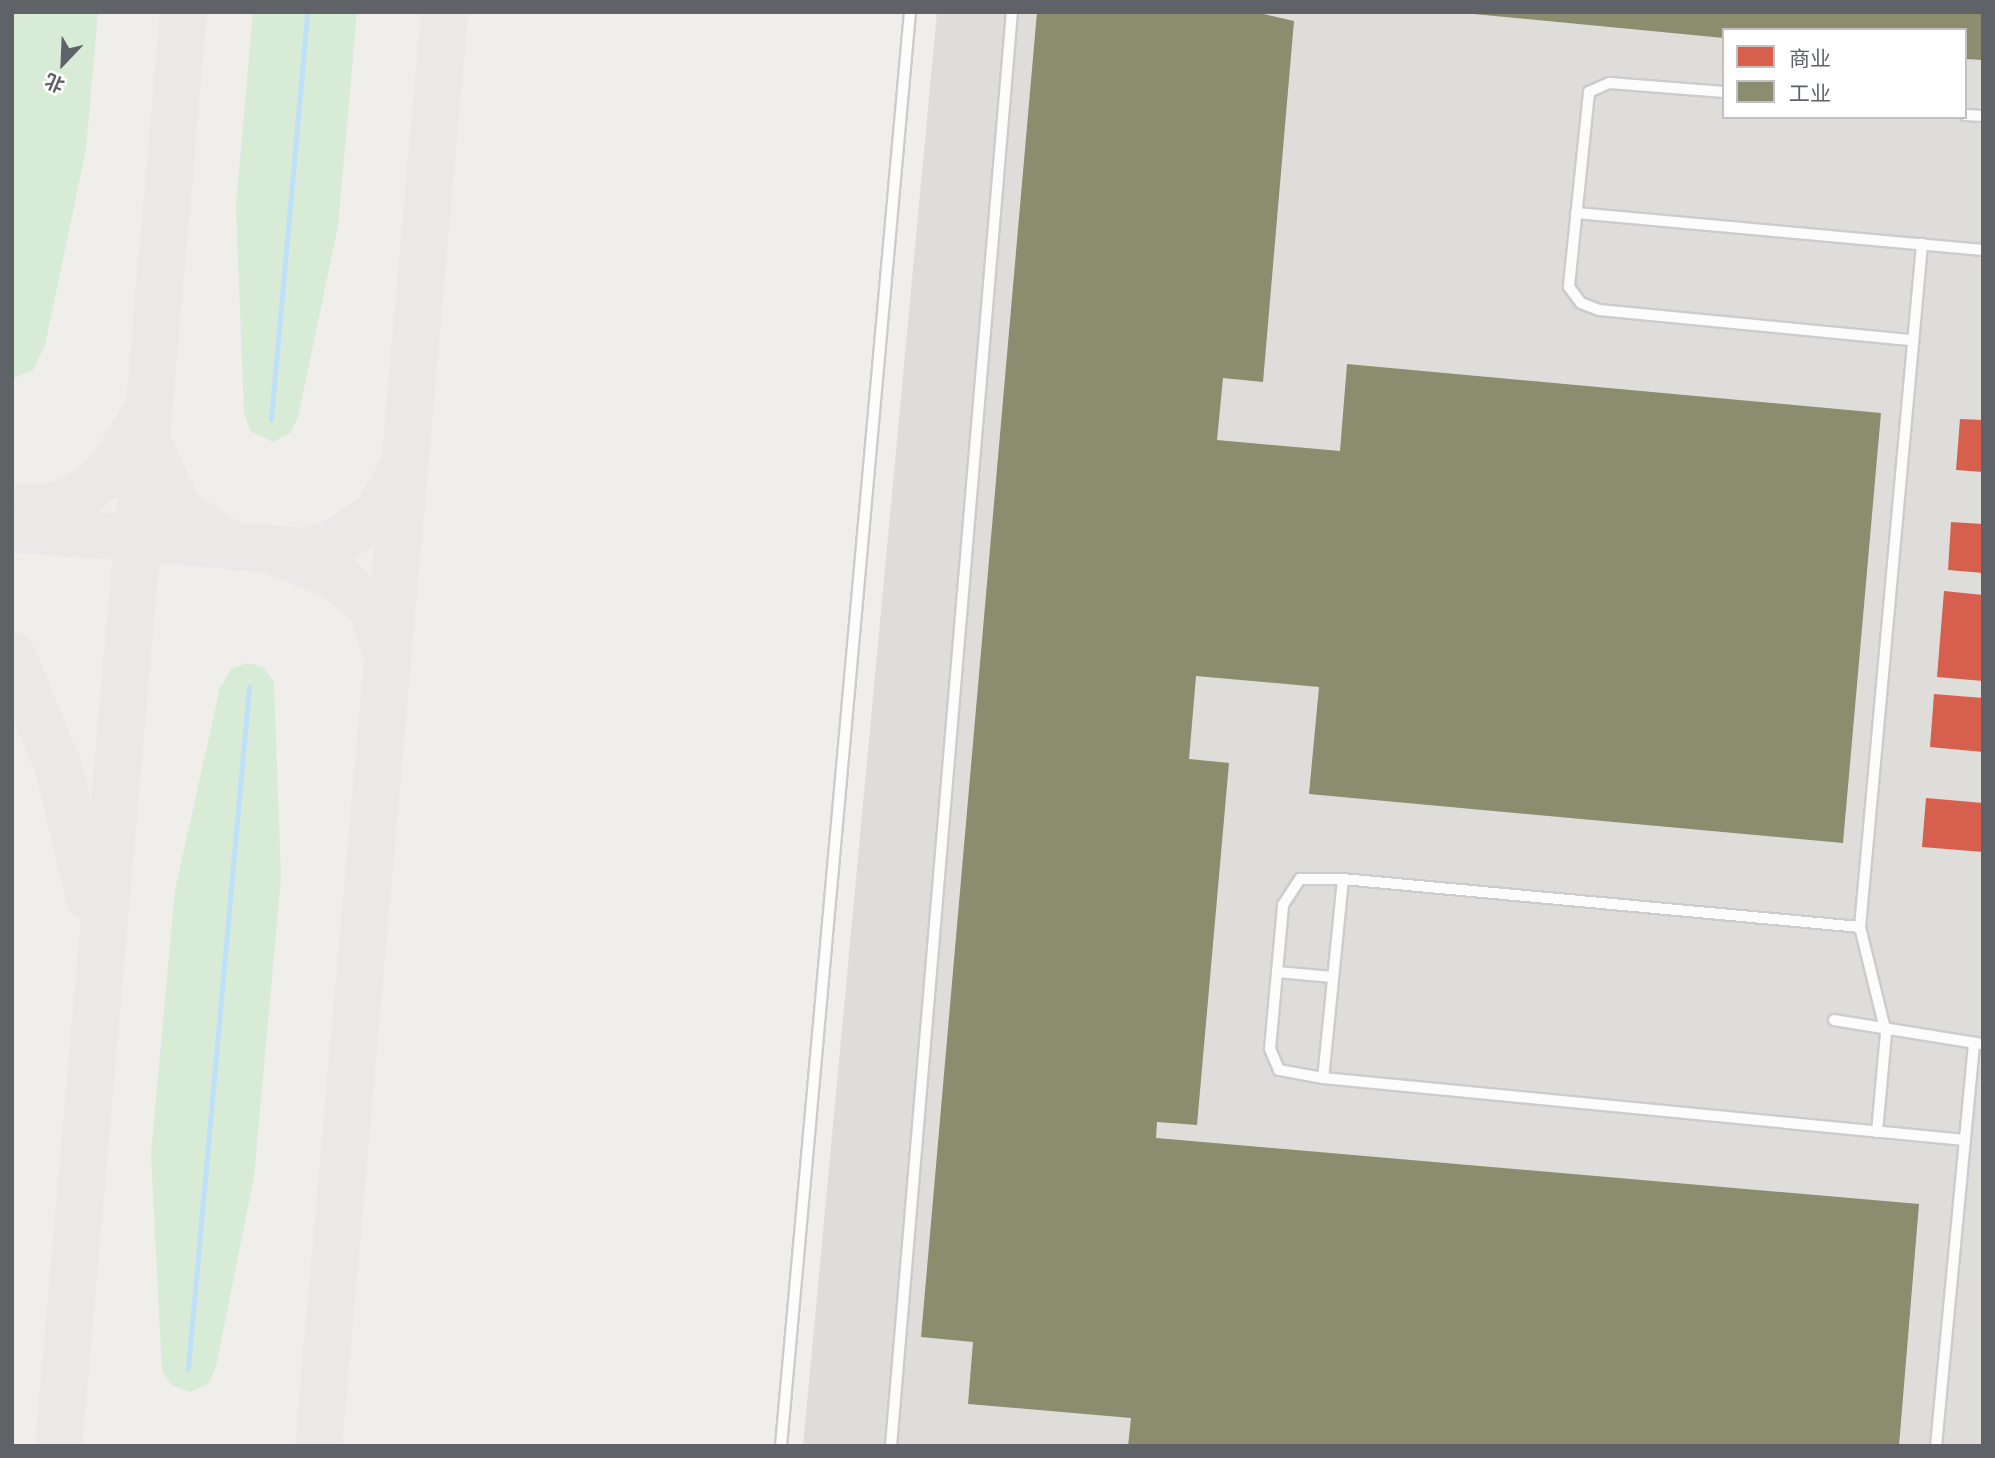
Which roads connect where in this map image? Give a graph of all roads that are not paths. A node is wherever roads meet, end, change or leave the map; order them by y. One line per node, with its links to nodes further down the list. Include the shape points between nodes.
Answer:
1 (910, 12): 18 (lane)
2 (1012, 12): 19 (lane)
3 (1722, 92): 4 (lane, via 1609,83 1590,92)
4 (1576, 213): 5 (lane); 7 (lane, via 1569,287 1581,303 1599,310)
5 (1922, 244): 6 (lane); 7 (lane)
6 (1983, 250)
7 (1913, 340): 9 (lane)
8 (1343, 879): 9 (lane); 10 (lane, via 1291,883 1283,905); 11 (lane)
9 (1860, 927): 13 (lane)
10 (1277, 972): 11 (lane); 15 (lane, via 1273,1062 1289,1074)
11 (1333, 977): 15 (lane)
12 (1833, 1020): 13 (lane)
13 (1886, 1033): 14 (lane); 16 (lane)
14 (1978, 1043): 17 (lane)
15 (1323, 1078): 16 (lane)
16 (1877, 1132): 17 (lane)
17 (1965, 1140): 20 (lane)
18 (781, 1446)
19 (891, 1446)
20 (1936, 1446)

